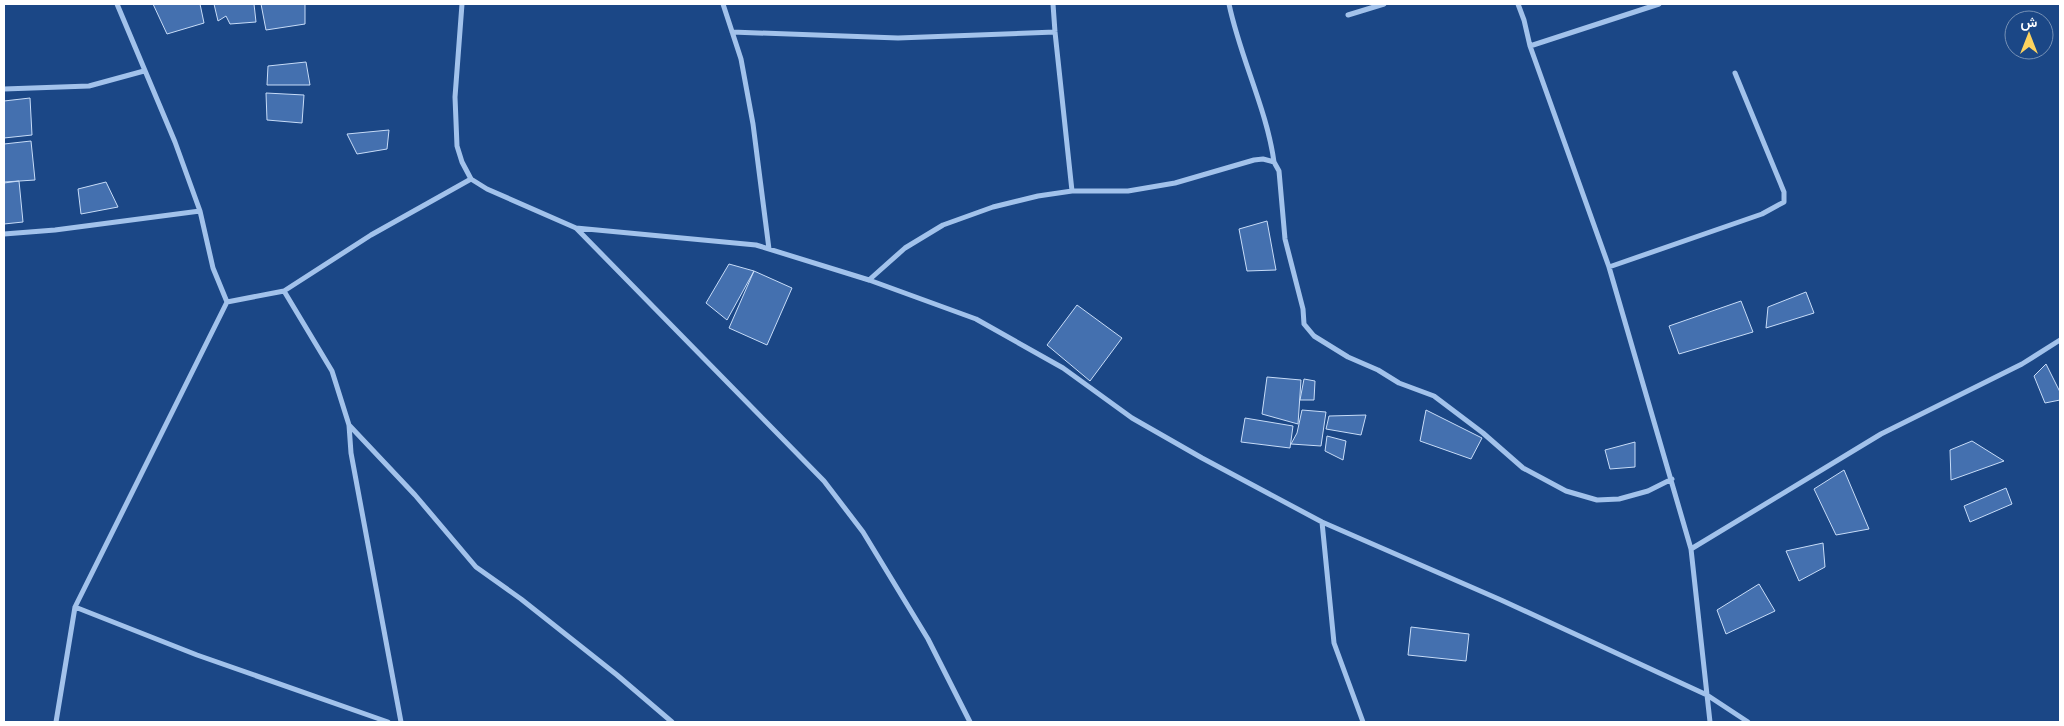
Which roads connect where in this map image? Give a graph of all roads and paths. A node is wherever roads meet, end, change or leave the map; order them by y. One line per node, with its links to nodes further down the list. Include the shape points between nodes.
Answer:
1 (117, 4): 13 (street)
2 (462, 4): 17 (street, via 455,96 457,146)
3 (723, 4): 10 (street)
4 (1054, 4): 11 (street)
5 (1229, 4): 16 (street)
6 (1384, 4): 9 (street)
7 (1518, 4): 12 (street)
8 (1659, 4): 12 (street)
9 (1348, 15)
10 (732, 32): 11 (street, via 898,38); 22 (street, via 741,59 753,124)
11 (1055, 32): 18 (street)
12 (1530, 46): 23 (street)
13 (144, 71): 15 (street, via 89,86); 19 (street)
14 (1735, 73): 23 (street, via 1784,192 1784,202 1762,214)
15 (4, 89)
16 (1274, 162): 18 (street, via 1254,160 1176,182 1128,191); 29 (street, via 1279,171 1285,239 1303,308 1304,324 1314,336 1399,383 1434,396 1523,468 1566,491 1597,500 1619,499 1648,492)
17 (471, 179): 20 (street); 25 (street, via 371,235)
18 (1072, 191): 24 (street, via 1038,196 943,225 905,248)
19 (200, 211): 21 (street); 26 (street, via 213,268)
20 (576, 228): 22 (street, via 756,245); 38 (street, via 824,481 863,532 928,639)
21 (4, 234)
22 (769, 249): 24 (street)
23 (1610, 266): 29 (street)
24 (869, 280): 30 (street, via 976,319 1063,368 1132,418)
25 (284, 291): 26 (street); 28 (street, via 332,371)
26 (227, 302): 32 (street)
27 (2060, 340): 31 (street, via 2022,364 1881,434)
28 (349, 425): 36 (street, via 351,453); 37 (street, via 415,495 476,567 521,599)
29 (1672, 479): 31 (street)
30 (1322, 522): 33 (street); 39 (street, via 1334,643)
31 (1691, 549): 33 (street)
32 (75, 607): 34 (street); 35 (street, via 197,655)
33 (1707, 695): 40 (street); 41 (street)
34 (56, 722)
35 (388, 722)
36 (401, 722)
37 (672, 722)
38 (970, 722)
39 (1363, 722)
40 (1710, 722)
41 (1748, 722)

